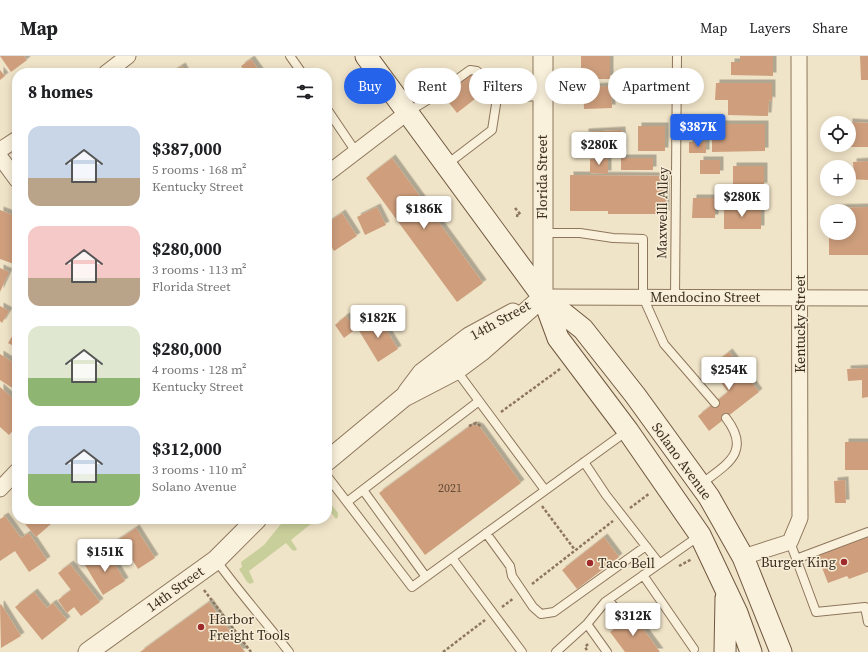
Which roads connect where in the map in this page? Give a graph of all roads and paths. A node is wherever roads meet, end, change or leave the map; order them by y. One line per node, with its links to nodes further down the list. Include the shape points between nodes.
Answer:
1 (128, 56): 7 (street)
2 (290, 56): 8 (lane)
3 (366, 56): 13 (main road, Solano Avenue)
4 (543, 56): 11 (street, Florida Street)
5 (677, 56): 29 (lane, Maxwelll Alley)
6 (799, 56): 30 (street, Kentucky Street)
7 (112, 68)
8 (298, 68)
9 (469, 71): 13 (lane)
10 (537, 96): 11 (lane)
11 (543, 96): 26 (street, Florida Street)
12 (496, 104): 19 (lane, via 492,130)
13 (408, 112): 17 (street); 19 (main road, Solano Avenue)
14 (332, 116): 17 (lane)
15 (12, 142): 16 (street)
16 (0, 150)
17 (356, 152): 20 (street)
18 (0, 157): 21 (street)
19 (446, 165): 27 (main road, Solano Avenue)
20 (332, 170)
21 (12, 173)
22 (515, 208): 23 (path)
23 (518, 211): 24 (path); 25 (path)
24 (521, 215)
25 (517, 217)
26 (542, 233): 27 (street, Florida Street); 28 (lane, via 580,233 643,239)
27 (543, 297): 28 (street, Mendocino Street); 33 (street, 14th Street, via 483,350); 34 (street, 14th Street, via 469,337 422,373); 41 (main road, Solano Avenue, via 558,338); 47 (main road, Solano Avenue, via 583,329)
28 (642, 297): 29 (street, Mendocino Street); 36 (lane, via 664,344)
29 (674, 297): 30 (street, Mendocino Street)
30 (800, 298): 31 (street, Mendocino Street); 60 (street, Kentucky Street, via 800,518)
31 (868, 298)
32 (563, 366): 37 (path)
33 (456, 370): 34 (street, 14th Street); 35 (lane)
34 (404, 397): 43 (street, 14th Street)
35 (479, 401): 37 (lane); 50 (lane)
36 (715, 403)
37 (492, 418): 39 (path); 51 (lane)
38 (726, 418): 47 (lane, via 736,434 738,443 735,453 731,461)
39 (482, 426): 40 (path, via 476,423); 42 (path)
40 (463, 429)
41 (628, 431): 44 (lane); 47 (main road); 53 (main road, Solano Avenue)
42 (486, 432)
43 (332, 457)
44 (584, 462): 51 (lane); 55 (lane)
45 (12, 476): 48 (street)
46 (332, 482): 54 (lane)
47 (700, 485): 53 (main road); 59 (main road); 64 (main road, Solano Avenue, via 727,525)
48 (0, 489)
49 (655, 489): 55 (path)
50 (363, 490): 54 (lane); 71 (lane)
51 (545, 490): 52 (lane)
52 (535, 497): 58 (lane); 62 (path)
53 (677, 501): 59 (main road, Solano Avenue)
54 (347, 502): 71 (lane, via 412,587)
55 (621, 514): 61 (lane); 62 (path)
56 (252, 524): 67 (street, 14th Street)
57 (868, 532): 66 (lane)
58 (486, 533): 65 (lane); 74 (lane, via 510,566 512,576)
59 (700, 535): 68 (lane); 72 (main road, Solano Avenue)
60 (790, 542): 64 (street); 66 (lane)
61 (646, 546): 68 (lane); 74 (lane, via 554,612 541,614)
62 (575, 550): 74 (path)
63 (698, 556): 69 (path)
64 (743, 557): 93 (main road, Solano Avenue)
65 (452, 558): 71 (lane); 77 (lane)
66 (796, 559): 76 (lane, via 816,612)
67 (216, 560): 83 (street, 14th Street); 85 (lane)
68 (659, 563): 70 (lane)
69 (678, 567)
70 (643, 575): 75 (lane); 82 (lane)
71 (426, 577)
72 (725, 587): 91 (main road); 92 (main road, Solano Avenue)
73 (203, 588): 84 (path)
74 (523, 592): 77 (path)
75 (609, 600): 78 (lane); 80 (lane)
76 (867, 607): 79 (lane)
77 (493, 613): 86 (path); 87 (lane)
78 (624, 621)
79 (868, 622)
80 (587, 624): 81 (lane); 88 (lane)
81 (595, 636): 89 (path, via 585,647); 90 (lane)
82 (694, 649)
83 (88, 652)
84 (251, 652)
85 (289, 652)
86 (443, 652)
87 (522, 652)
88 (556, 652)
89 (588, 652)
90 (607, 652)
91 (725, 652)
92 (750, 652)
93 (781, 652)

